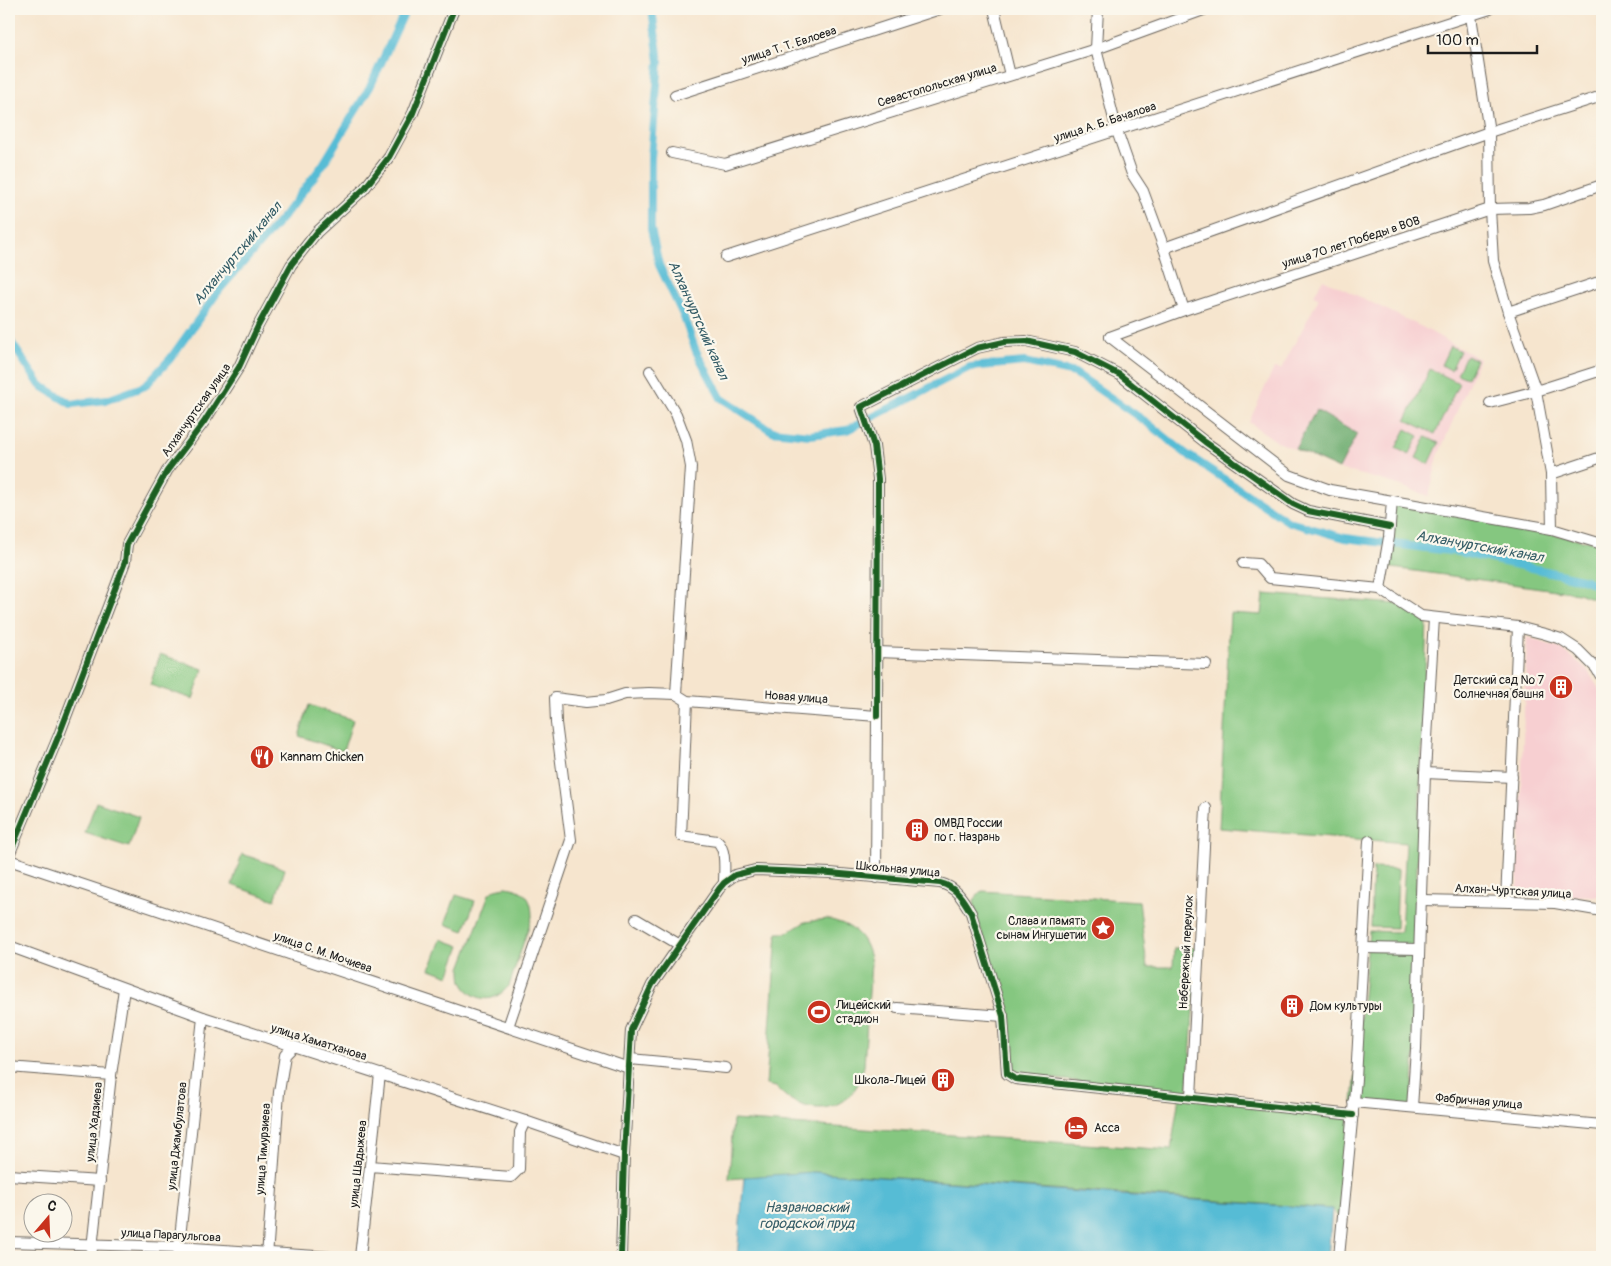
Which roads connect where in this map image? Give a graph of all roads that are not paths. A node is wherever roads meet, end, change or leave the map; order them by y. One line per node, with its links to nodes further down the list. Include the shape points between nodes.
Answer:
1 (454, 9): 46 (street, Алханчуртская улица, via 413,113 389,157 364,188 317,232 290,265 240,367 167,472 127,544 125,562)
2 (940, 9): 10 (street, улица Т. Т. Евлоева)
3 (994, 9): 9 (street)
4 (1098, 9): 8 (street)
5 (1206, 9): 8 (street, Севастопольская улица)
6 (1490, 9): 7 (street, улица А. Б. Бачалова)
7 (1470, 12): 12 (street, улица А. Б. Бачалова); 13 (street)
8 (1096, 49): 9 (street, Севастопольская улица); 12 (street)
9 (1010, 76): 14 (street, Севастопольская улица, via 725,164)
10 (675, 95)
11 (1602, 96): 13 (street)
12 (1117, 131): 17 (street); 18 (street, улица А. Б. Бачалова)
13 (1489, 132): 16 (street); 17 (street)
14 (672, 153)
15 (1602, 185): 16 (street, улица 70 лет Победы в ВОВ, via 1544,206)
16 (1490, 209): 20 (street, улица 70 лет Победы в ВОВ); 21 (street, via 1493,261)
17 (1164, 248): 20 (street)
18 (726, 258)
19 (1602, 282): 21 (street)
20 (1184, 310): 28 (street, улица 70 лет Победы в ВОВ, via 1110,337 1289,475 1330,490)
21 (1508, 312): 24 (street)
22 (1602, 370): 24 (street)
23 (650, 371): 39 (street, via 676,414 686,440 691,467)
24 (1536, 392): 25 (street); 27 (street)
25 (1490, 403)
26 (1602, 458): 27 (street)
27 (1551, 474): 29 (street)
28 (1392, 501): 29 (street); 30 (street)
29 (1552, 528): 31 (street)
30 (1390, 532): 33 (street); 36 (street, via 1308,511 1293,504 1205,442 1120,375 1075,352 1026,341 977,348 861,407 874,446 878,479)
31 (1602, 544)
32 (1243, 563): 33 (street, via 1258,564 1270,578)
33 (1380, 589): 34 (street, via 1421,616)
34 (1434, 618): 35 (street); 42 (street)
35 (1518, 627): 38 (street, via 1560,639 1578,650); 43 (street)
36 (877, 652): 37 (street); 41 (street)
37 (1206, 664)
38 (1602, 678)
39 (676, 694): 40 (street); 62 (street, via 625,694 586,702 555,698 572,840)
40 (686, 701): 41 (street, Новая улица); 49 (street, via 681,836 720,843)
41 (877, 716): 48 (street)
42 (1426, 773): 43 (street); 50 (street)
43 (1512, 777): 51 (street)
44 (1206, 808): 69 (street, Набережный переулок)
45 (1369, 841): 56 (street)
46 (9, 855)
47 (9, 860): 62 (street, улица С. М. Мочиева)
48 (876, 878): 49 (street, Школьная улица, via 755,870 735,875); 60 (street, Школьная улица, via 940,883 949,886 962,898 971,913)
49 (724, 883): 54 (street)
50 (1422, 900): 51 (street, Алхан-Чуртская улица); 57 (street)
51 (1506, 901): 52 (street, Алхан-Чуртская улица, via 1555,903)
52 (1602, 911)
53 (636, 919): 54 (street)
54 (680, 945): 64 (street, via 652,985 631,1030)
55 (9, 946): 58 (street, улица Хаматханова)
56 (1364, 948): 57 (street); 70 (street)
57 (1419, 950): 71 (street)
58 (124, 989): 61 (street, улица Хаматханова); 68 (street, улица Хадзиева)
59 (897, 1008): 60 (street)
60 (1002, 1016): 69 (street, Школьная улица, via 1007,1074 1015,1079)
61 (203, 1017): 63 (street, улица Хаматханова); 81 (street, улица Джамбулатова)
62 (508, 1027): 64 (street, улица С. М. Мочиева)
63 (293, 1047): 67 (street, улица Хаматханова); 82 (street, улица Тимурзиева, via 285,1055 279,1092)
64 (629, 1063): 66 (street, улица С. М. Мочиева); 75 (street)
65 (9, 1067): 68 (street)
66 (726, 1068)
67 (380, 1074): 73 (street, улица Хаматханова); 76 (street, улица Шадыжева)
68 (111, 1075): 78 (street, улица Хадзиева)
69 (1191, 1098): 72 (street)
70 (1353, 1102): 71 (street, Фабричная улица); 72 (street)
71 (1412, 1107): 74 (street, Фабричная улица)
72 (1353, 1114): 87 (street)
73 (525, 1121): 75 (street, улица Хаматханова); 76 (street, via 520,1132 519,1169 511,1177)
74 (1602, 1125)
75 (624, 1155): 86 (street)
76 (370, 1166): 85 (street, улица Шадыжева)
77 (9, 1175): 78 (street)
78 (100, 1181): 80 (street, улица Хадзиева)
79 (9, 1242): 80 (street, улица Парагульгова)
80 (93, 1245): 81 (street, улица Парагульгова); 83 (street, улица Хадзиева)
81 (178, 1252): 82 (street, улица Парагульгова)
82 (267, 1256): 84 (street, улица Парагульгова)
83 (91, 1257)
84 (331, 1257)
85 (360, 1257)
86 (621, 1257)
87 (1339, 1257)

